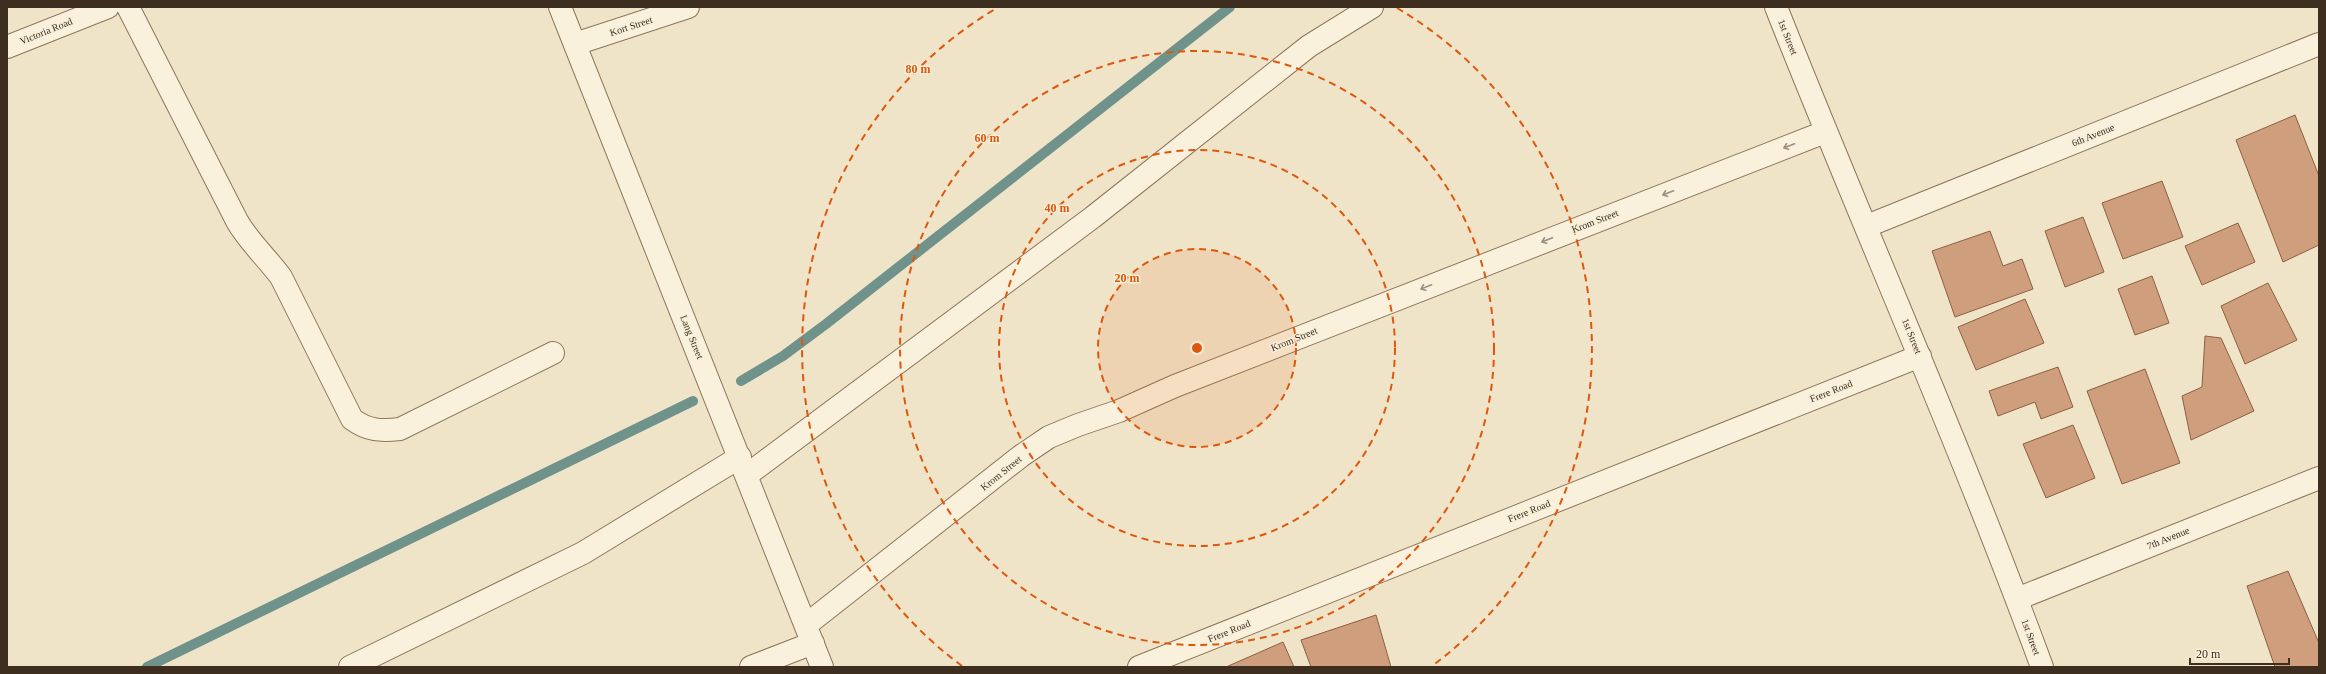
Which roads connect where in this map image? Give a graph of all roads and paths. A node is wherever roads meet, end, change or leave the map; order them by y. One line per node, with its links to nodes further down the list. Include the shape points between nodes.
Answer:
1 (108, 7): 9 (street, Victoria Road)
2 (128, 7): 12 (street, via 245,236 281,277 352,419 364,428 377,431 400,430)
3 (560, 7): 7 (street, Lang Street)
4 (688, 7): 7 (street, Kort Street)
5 (1372, 7): 14 (street, via 1309,46 1093,217)
6 (1776, 7): 10 (street, 1st Street)
7 (575, 44): 14 (street, Lang Street)
8 (2319, 44): 11 (street, 6th Avenue)
9 (7, 47)
10 (1825, 132): 11 (street, 1st Street); 17 (street, Krom Street, one-way to 17, via 1049,437 1021,456)
11 (1867, 226): 13 (street, 1st Street)
12 (553, 353)
13 (1920, 356): 16 (street, 1st Street); 21 (street, Frere Road)
14 (744, 466): 17 (street, Lang Street); 18 (street, via 584,553)
15 (2319, 478): 16 (street, 7th Avenue)
16 (2016, 599): 22 (street, 1st Street)
17 (809, 634): 19 (street, Krom Street); 20 (street, Lang Street)
18 (350, 667)
19 (751, 667)
20 (822, 667)
21 (1139, 667)
22 (2042, 667)

